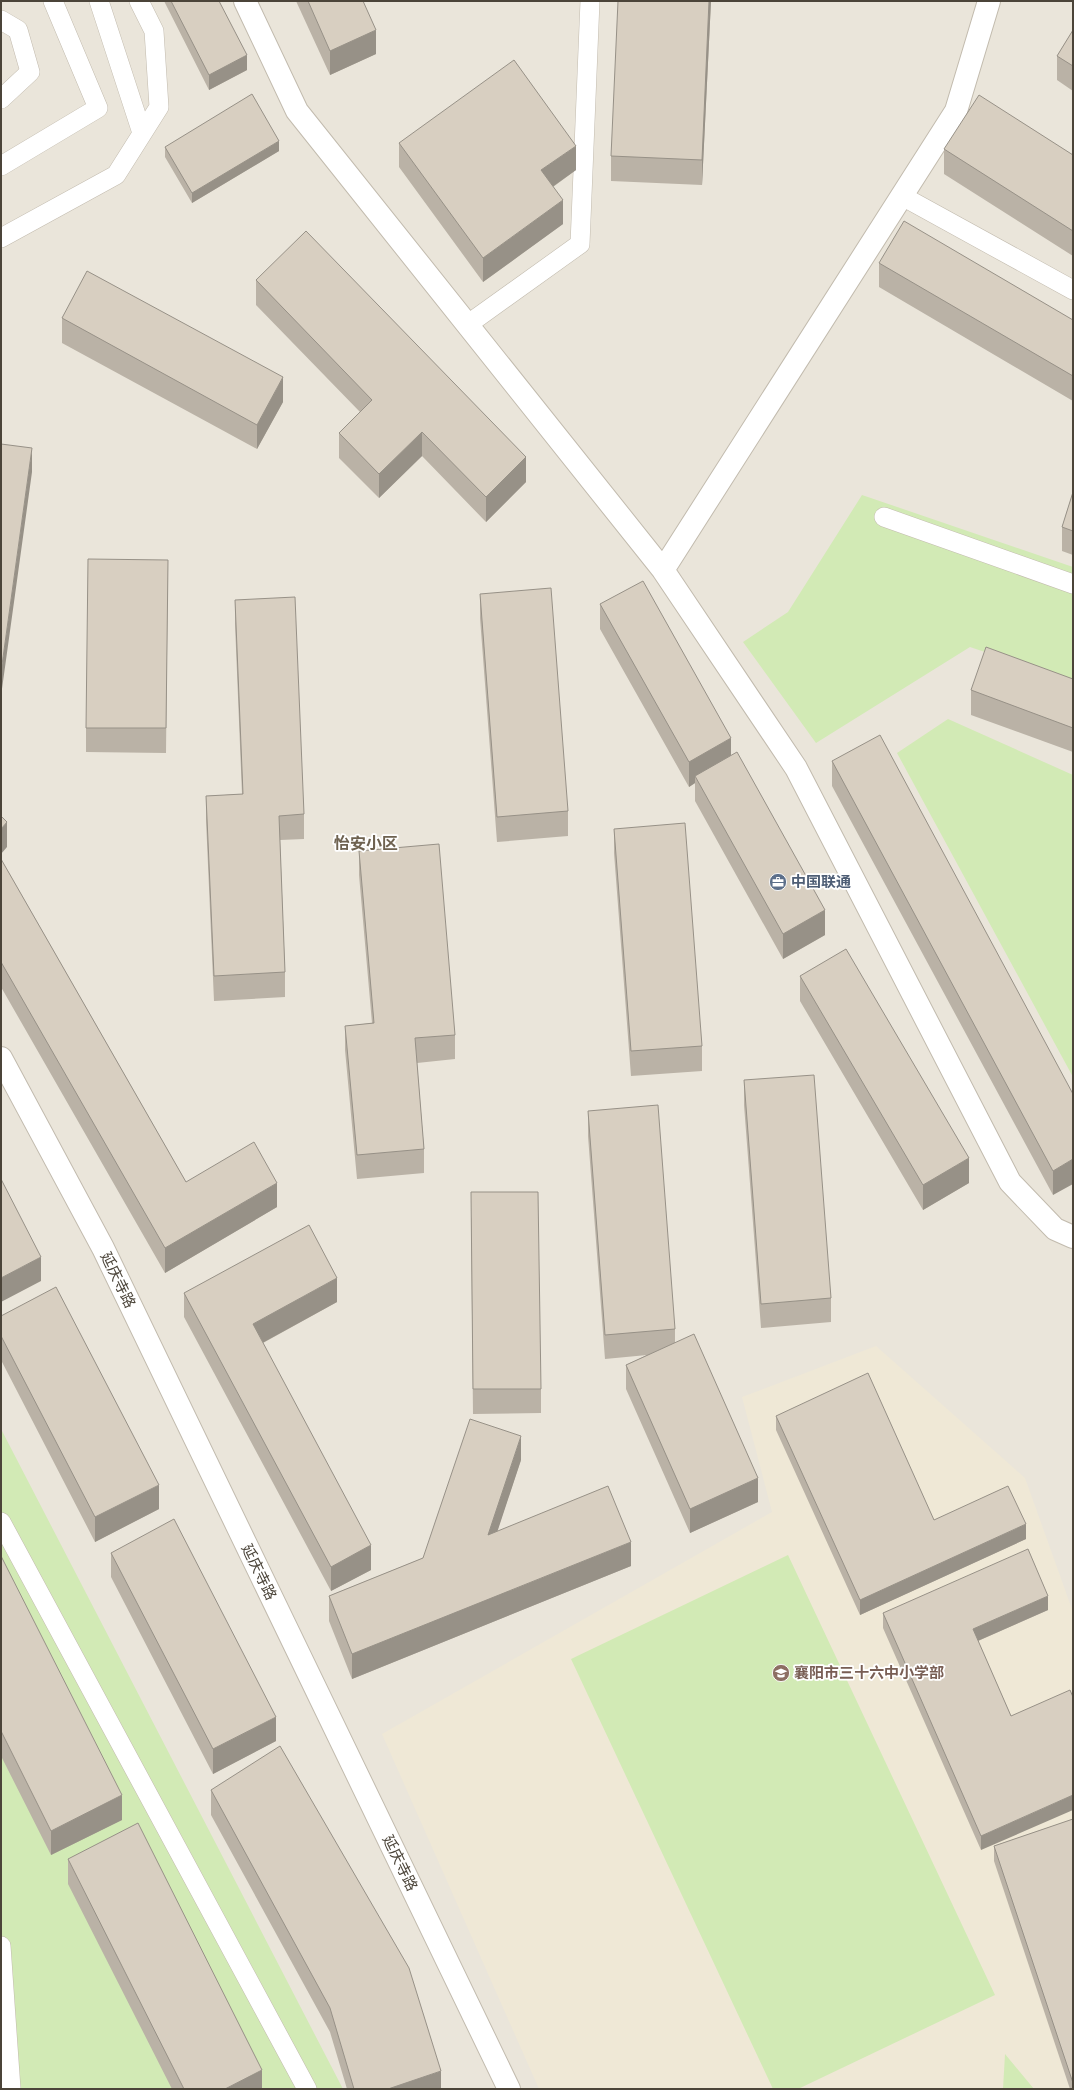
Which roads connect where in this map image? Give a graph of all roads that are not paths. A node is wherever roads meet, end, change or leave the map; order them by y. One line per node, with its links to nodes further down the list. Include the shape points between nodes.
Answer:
1 (52, 1): 10 (lane, via 98,108)
2 (99, 1): 9 (lane)
3 (139, 1): 9 (lane, via 154,31 159,107)
4 (245, 1): 14 (street, via 297,111)
5 (590, 1): 14 (lane, via 580,244)
6 (989, 1): 11 (street, via 956,110)
7 (1, 20): 8 (lane, via 18,30 30,72)
8 (1, 99)
9 (142, 133): 12 (lane, via 116,175)
10 (1, 166)
11 (902, 196): 13 (lane); 16 (street)
12 (1, 238)
13 (1073, 290)
14 (467, 324): 16 (street)
15 (884, 517): 17 (lane)
16 (663, 570): 19 (street, via 796,768 1010,1182 1055,1229)
17 (1073, 584)
18 (1, 1058): 24 (street, 延庆寺路, via 103,1248)
19 (1073, 1237)
20 (1, 1522): 23 (lane)
21 (1, 1946): 22 (lane)
22 (11, 2089)
23 (307, 2089)
24 (509, 2089)

